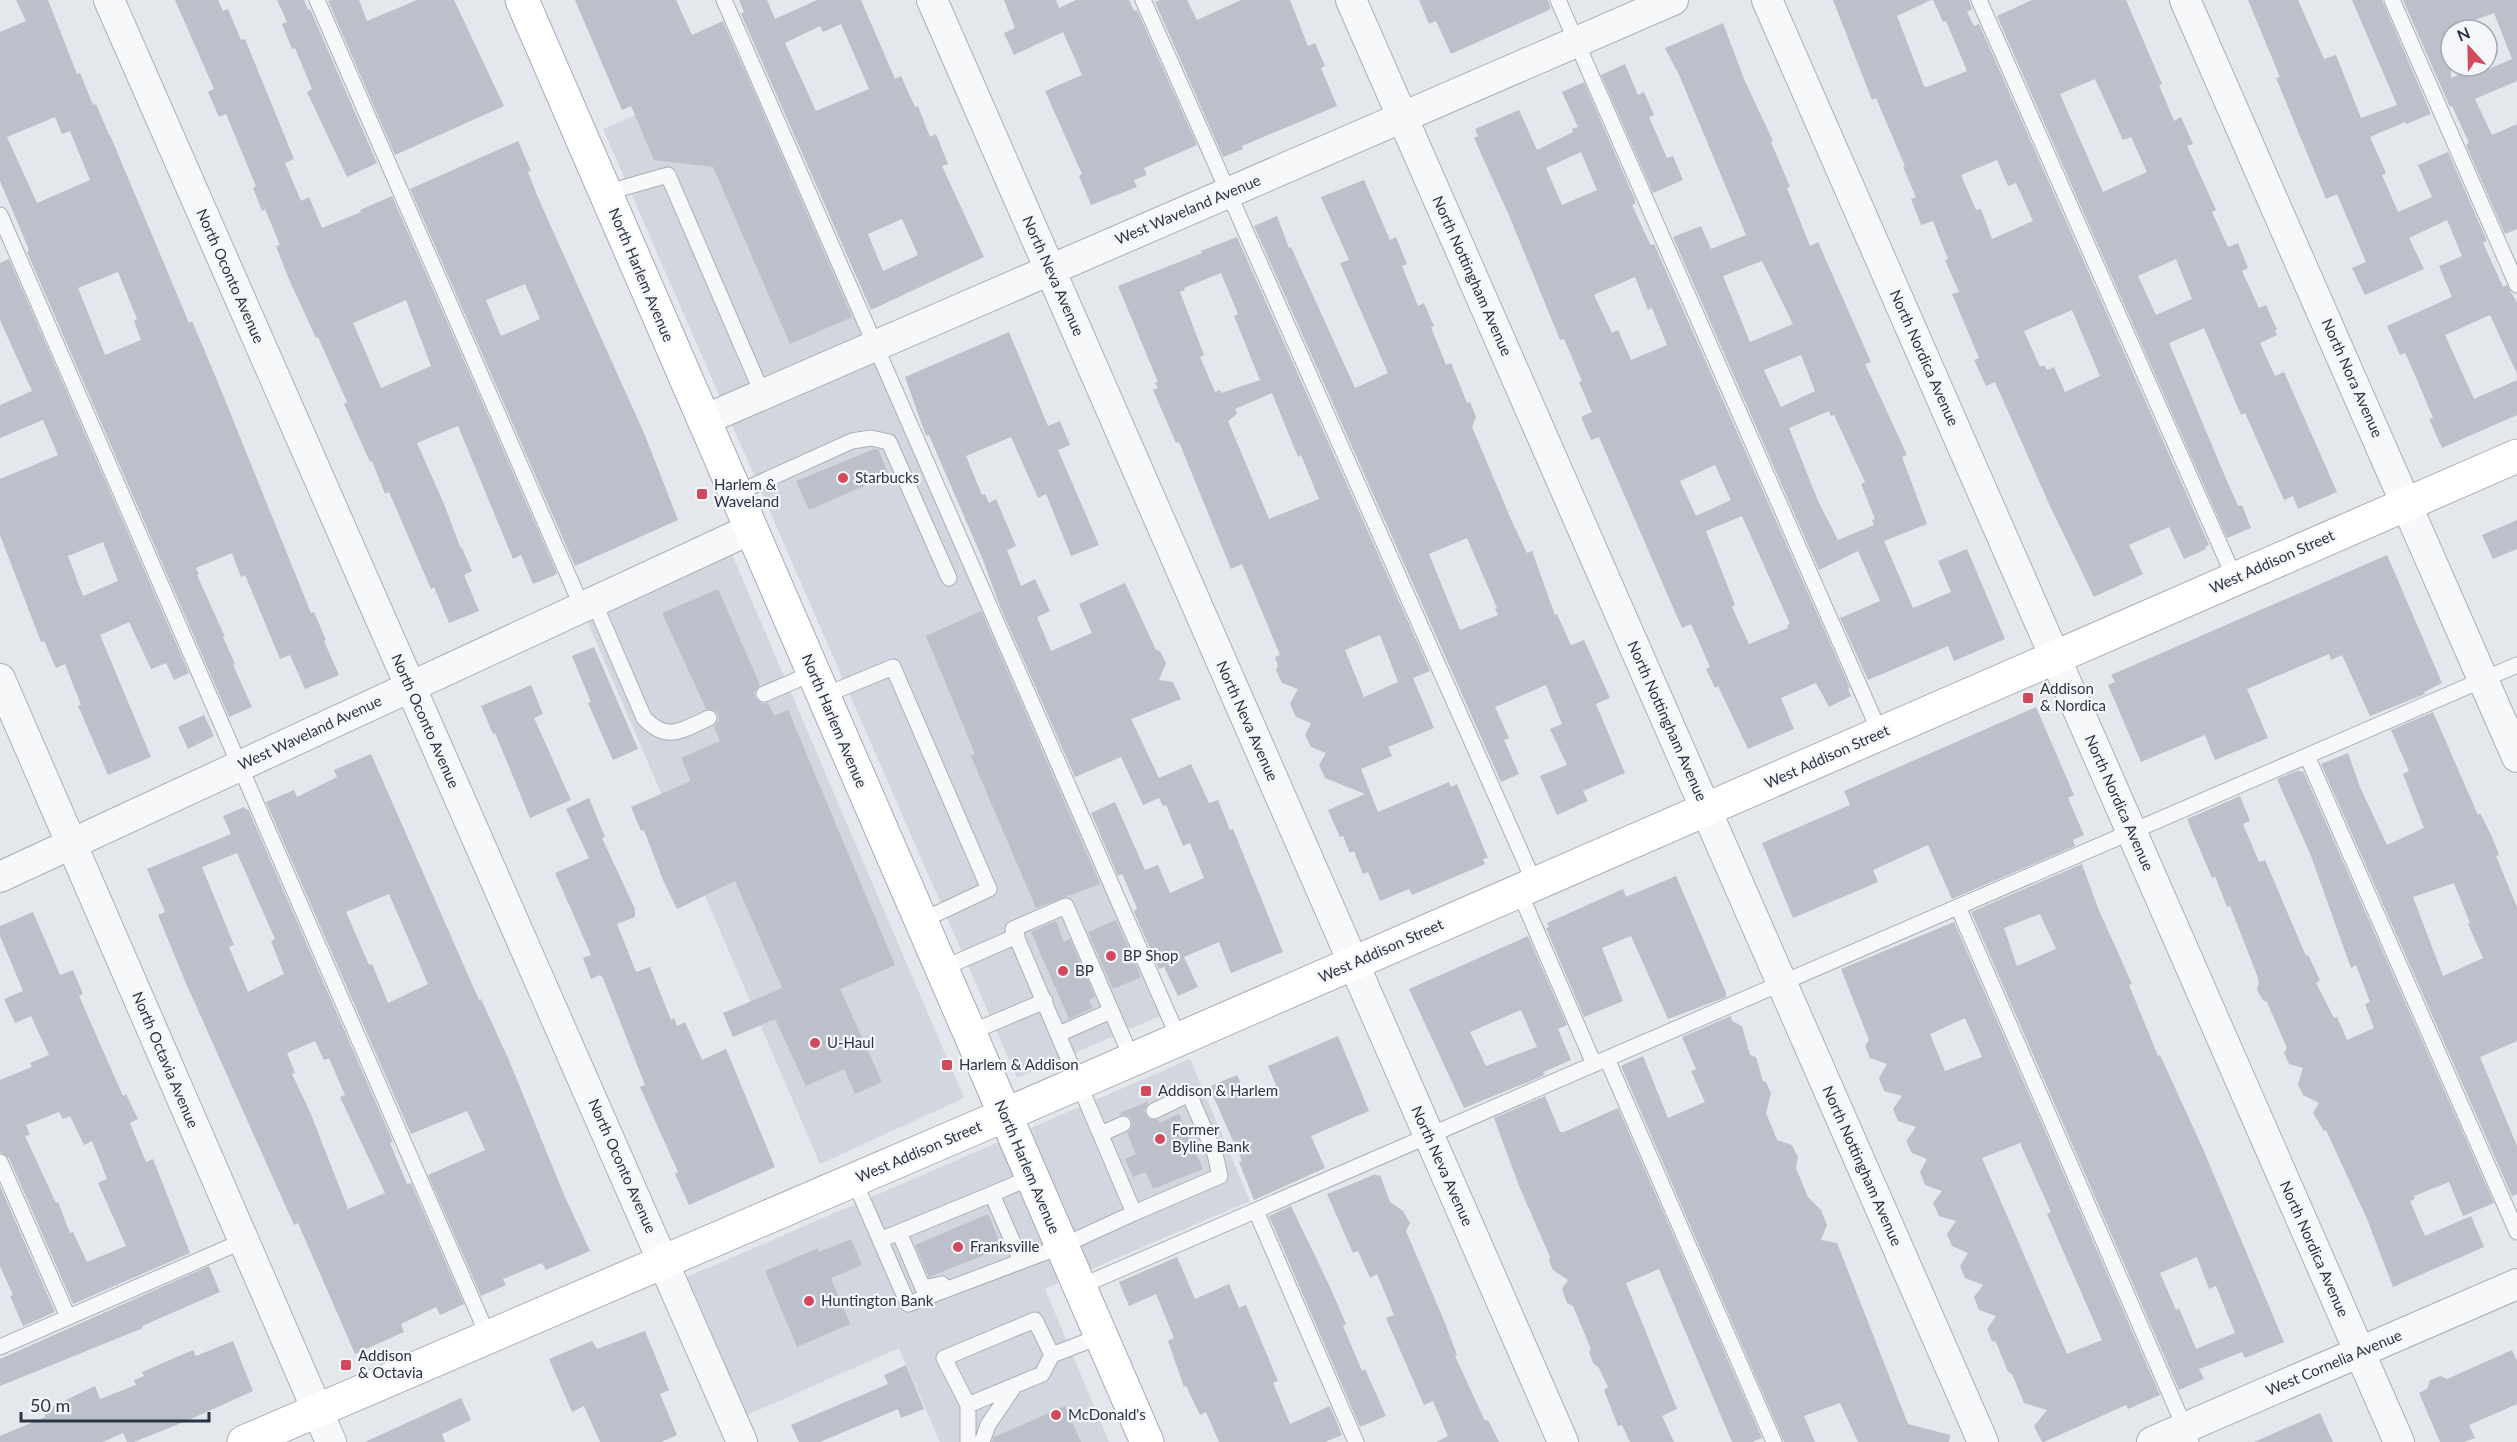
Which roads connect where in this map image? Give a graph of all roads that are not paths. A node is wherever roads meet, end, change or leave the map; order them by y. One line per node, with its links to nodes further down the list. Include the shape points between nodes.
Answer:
1 (109, 0): 36 (street, North Oconto Avenue)
2 (316, 0): 30 (lane)
3 (522, 0): 16 (street, North Harlem Avenue)
4 (724, 0): 21 (lane)
5 (932, 0): 19 (street, North Neva Avenue)
6 (1143, 0): 17 (lane)
7 (1351, 0): 15 (street, North Nottingham Avenue)
8 (1558, 0): 14 (lane)
9 (1673, 0): 14 (street, West Waveland Avenue)
10 (1767, 0): 31 (street, North Nordica Avenue)
11 (1979, 0): 29 (lane)
12 (2185, 0): 26 (street, North Nora Avenue)
13 (2392, 0): 20 (lane)
14 (1576, 42): 15 (street, West Waveland Avenue); 39 (lane)
15 (1402, 117): 17 (street, West Waveland Avenue); 43 (street, North Nottingham Avenue)
16 (605, 193): 22 (lane, via 668,175); 23 (street, North Harlem Avenue)
17 (1229, 193): 19 (street, West Waveland Avenue); 47 (lane)
18 (0, 215): 42 (lane)
19 (1050, 270): 21 (street, West Waveland Avenue); 51 (street, North Neva Avenue)
20 (2517, 285)
21 (876, 345): 22 (street, West Waveland Avenue); 58 (lane)
22 (763, 395): 23 (street, West Waveland Avenue)
23 (704, 420): 25 (street, North Harlem Avenue)
24 (2517, 456): 26 (street, West Addison Street)
25 (735, 494): 27 (street, North Harlem Avenue); 28 (lane, via 852,441 872,438 890,442)
26 (2407, 504): 29 (street, West Addison Street); 34 (street, North Nora Avenue)
27 (751, 530): 30 (street, West Waveland Avenue); 35 (street, North Harlem Avenue)
28 (949, 578)
29 (2235, 579): 31 (street, West Addison Street)
30 (588, 605): 36 (street, West Waveland Avenue); 38 (lane, via 644,718 656,731 674,733)
31 (2055, 657): 39 (street, West Addison Street); 44 (street, North Nordica Avenue)
32 (2517, 665): 34 (lane)
33 (0, 679): 45 (street, North Octavia Avenue)
34 (2484, 680): 40 (lane); 41 (street, North Nora Avenue)
35 (818, 684): 37 (lane); 49 (street, North Harlem Avenue); 49 (lane, via 893,668 898,678 989,890)
36 (410, 687): 42 (street, West Waveland Avenue); 79 (street, North Oconto Avenue)
37 (764, 694)
38 (710, 718)
39 (1881, 734): 43 (street, West Addison Street)
40 (2307, 756): 44 (lane); 74 (lane)
41 (2517, 757)
42 (240, 766): 45 (street, West Waveland Avenue); 83 (lane)
43 (1706, 809): 47 (street, West Addison Street); 53 (street, North Nottingham Avenue)
44 (2132, 832): 48 (lane); 86 (street, North Nordica Avenue)
45 (72, 844): 46 (street, West Waveland Avenue); 76 (street, North Octavia Avenue)
46 (0, 877)
47 (1527, 887): 51 (street, West Addison Street); 60 (lane)
48 (1958, 907): 53 (lane); 91 (lane)
49 (921, 921): 52 (street, North Harlem Avenue)
50 (1017, 936): 52 (lane); 54 (lane); 55 (lane, via 1013,929 1066,906)
51 (1353, 963): 58 (street, West Addison Street); 66 (street, North Neva Avenue)
52 (941, 969): 56 (street, North Harlem Avenue)
53 (1782, 983): 60 (lane); 101 (street, North Nottingham Avenue)
54 (1045, 1001): 56 (lane); 57 (lane)
55 (1111, 1011): 57 (lane); 59 (lane)
56 (969, 1033): 63 (street, North Harlem Avenue)
57 (1059, 1034): 61 (lane)
58 (1179, 1039): 59 (street, West Addison Street)
59 (1132, 1059): 61 (street, West Addison Street)
60 (1601, 1062): 66 (lane); 100 (lane)
61 (1080, 1083): 63 (street, West Addison Street); 65 (lane)
62 (1154, 1111): 72 (lane, via 1189,1094 1215,1154 1220,1176)
63 (1005, 1115): 68 (street, North Harlem Avenue); 69 (street, West Addison Street)
64 (1123, 1124): 65 (lane)
65 (1101, 1134): 72 (lane)
66 (1429, 1136): 71 (lane); 99 (street, North Neva Avenue)
67 (0, 1162): 82 (lane)
68 (1032, 1177): 70 (lane); 77 (street, North Harlem Avenue)
69 (854, 1180): 75 (lane); 79 (street, West Addison Street)
70 (992, 1194): 73 (lane); 78 (lane)
71 (1256, 1211): 81 (lane); 98 (lane)
72 (1134, 1213): 77 (lane)
73 (899, 1232): 75 (lane); 78 (lane, via 922,1288 1007,1258)
74 (2517, 1232)
75 (880, 1240): 78 (lane, via 908,1304)
76 (243, 1241): 82 (lane); 90 (street, North Octavia Avenue)
77 (1062, 1246): 78 (lane); 81 (street, North Harlem Avenue)
78 (1021, 1261)
79 (664, 1262): 83 (street, West Addison Street); 94 (street, North Oconto Avenue)
80 (2517, 1284): 86 (street, West Cornelia Avenue)
81 (1080, 1287): 84 (street, North Harlem Avenue)
82 (68, 1317): 85 (lane)
83 (488, 1336): 90 (street, West Addison Street)
84 (1101, 1336): 87 (lane); 97 (street, North Harlem Avenue)
85 (0, 1347)
86 (2360, 1352): 91 (street, West Cornelia Avenue); 103 (street, North Nordica Avenue)
87 (1052, 1355): 88 (lane, via 1042,1374); 89 (lane, via 1035,1320 944,1358)
88 (1015, 1385): 89 (lane); 96 (lane, via 988,1425)
89 (968, 1405): 95 (lane)
90 (317, 1410): 92 (street, West Addison Street); 93 (street, North Octavia Avenue)
91 (2188, 1435): 102 (street, West Cornelia Avenue)
92 (244, 1442)
93 (331, 1442)
94 (742, 1442)
95 (968, 1442)
96 (982, 1442)
97 (1148, 1442)
98 (1356, 1442)
99 (1563, 1442)
100 (1774, 1442)
101 (1983, 1442)
102 (2152, 1442)
103 (2399, 1442)

